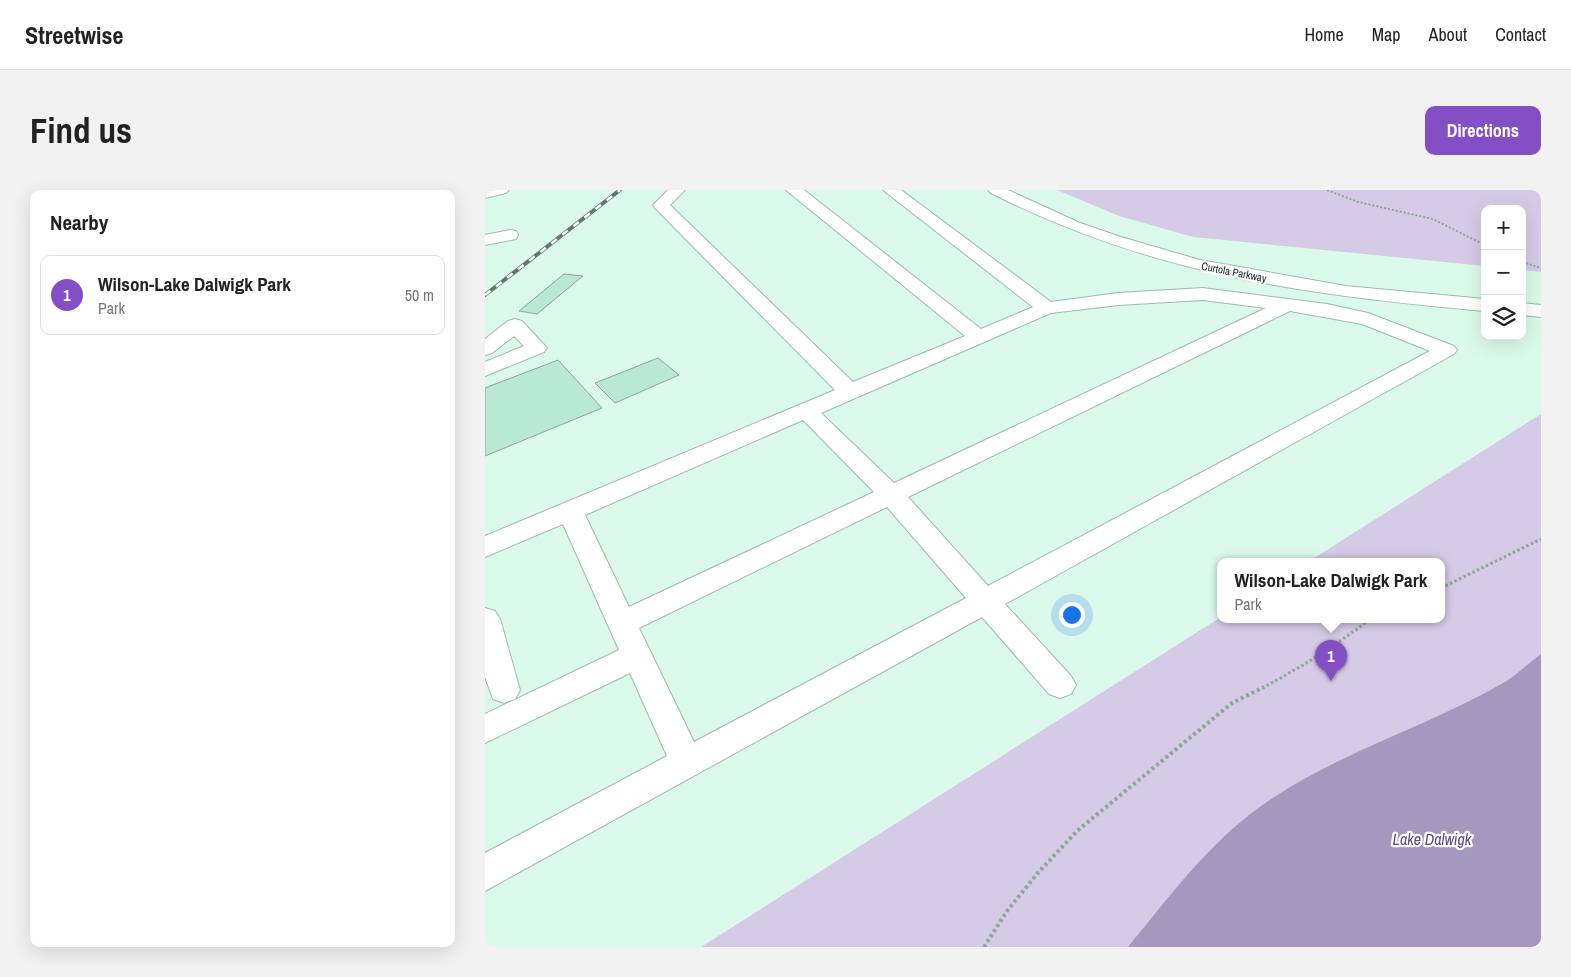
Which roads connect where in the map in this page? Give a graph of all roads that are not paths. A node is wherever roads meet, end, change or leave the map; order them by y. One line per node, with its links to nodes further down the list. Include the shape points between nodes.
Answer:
1 (501, 190): 7 (main road)
2 (677, 190): 23 (main road, via 661,205)
3 (795, 190): 20 (main road)
4 (891, 190): 17 (main road)
5 (997, 190): 16 (main road, Curtola Parkway, via 1075,227 1163,257 1327,289)
6 (1031, 190): 10 (main road, Curtola Parkway, via 1091,217 1170,242)
7 (486, 202)
8 (510, 235): 9 (main road)
9 (485, 240)
10 (1319, 271)
11 (1458, 286): 12 (main road)
12 (1481, 288)
13 (1526, 292): 14 (main road)
14 (1541, 294)
15 (1287, 305): 17 (main road, via 1203,294 1118,299); 25 (main road); 28 (main road, via 1368,319 1447,350)
16 (1481, 305)
17 (1047, 308): 20 (main road)
18 (1526, 309): 19 (main road)
19 (1541, 311)
20 (979, 337): 23 (main road)
21 (485, 349): 22 (main road, via 515,324 537,348)
22 (485, 370)
23 (850, 392): 24 (main road)
24 (807, 410): 25 (main road); 26 (main road)
25 (891, 495): 28 (main road); 30 (main road)
26 (570, 511): 27 (main road); 30 (main road)
27 (485, 547)
28 (985, 601): 32 (main road); 35 (main road)
29 (485, 619): 33 (main road)
30 (623, 624): 31 (main road)
31 (637, 655): 34 (main road); 35 (main road)
32 (1061, 685)
33 (504, 690)
34 (485, 729)
35 (687, 763): 36 (main road)
36 (485, 873)

